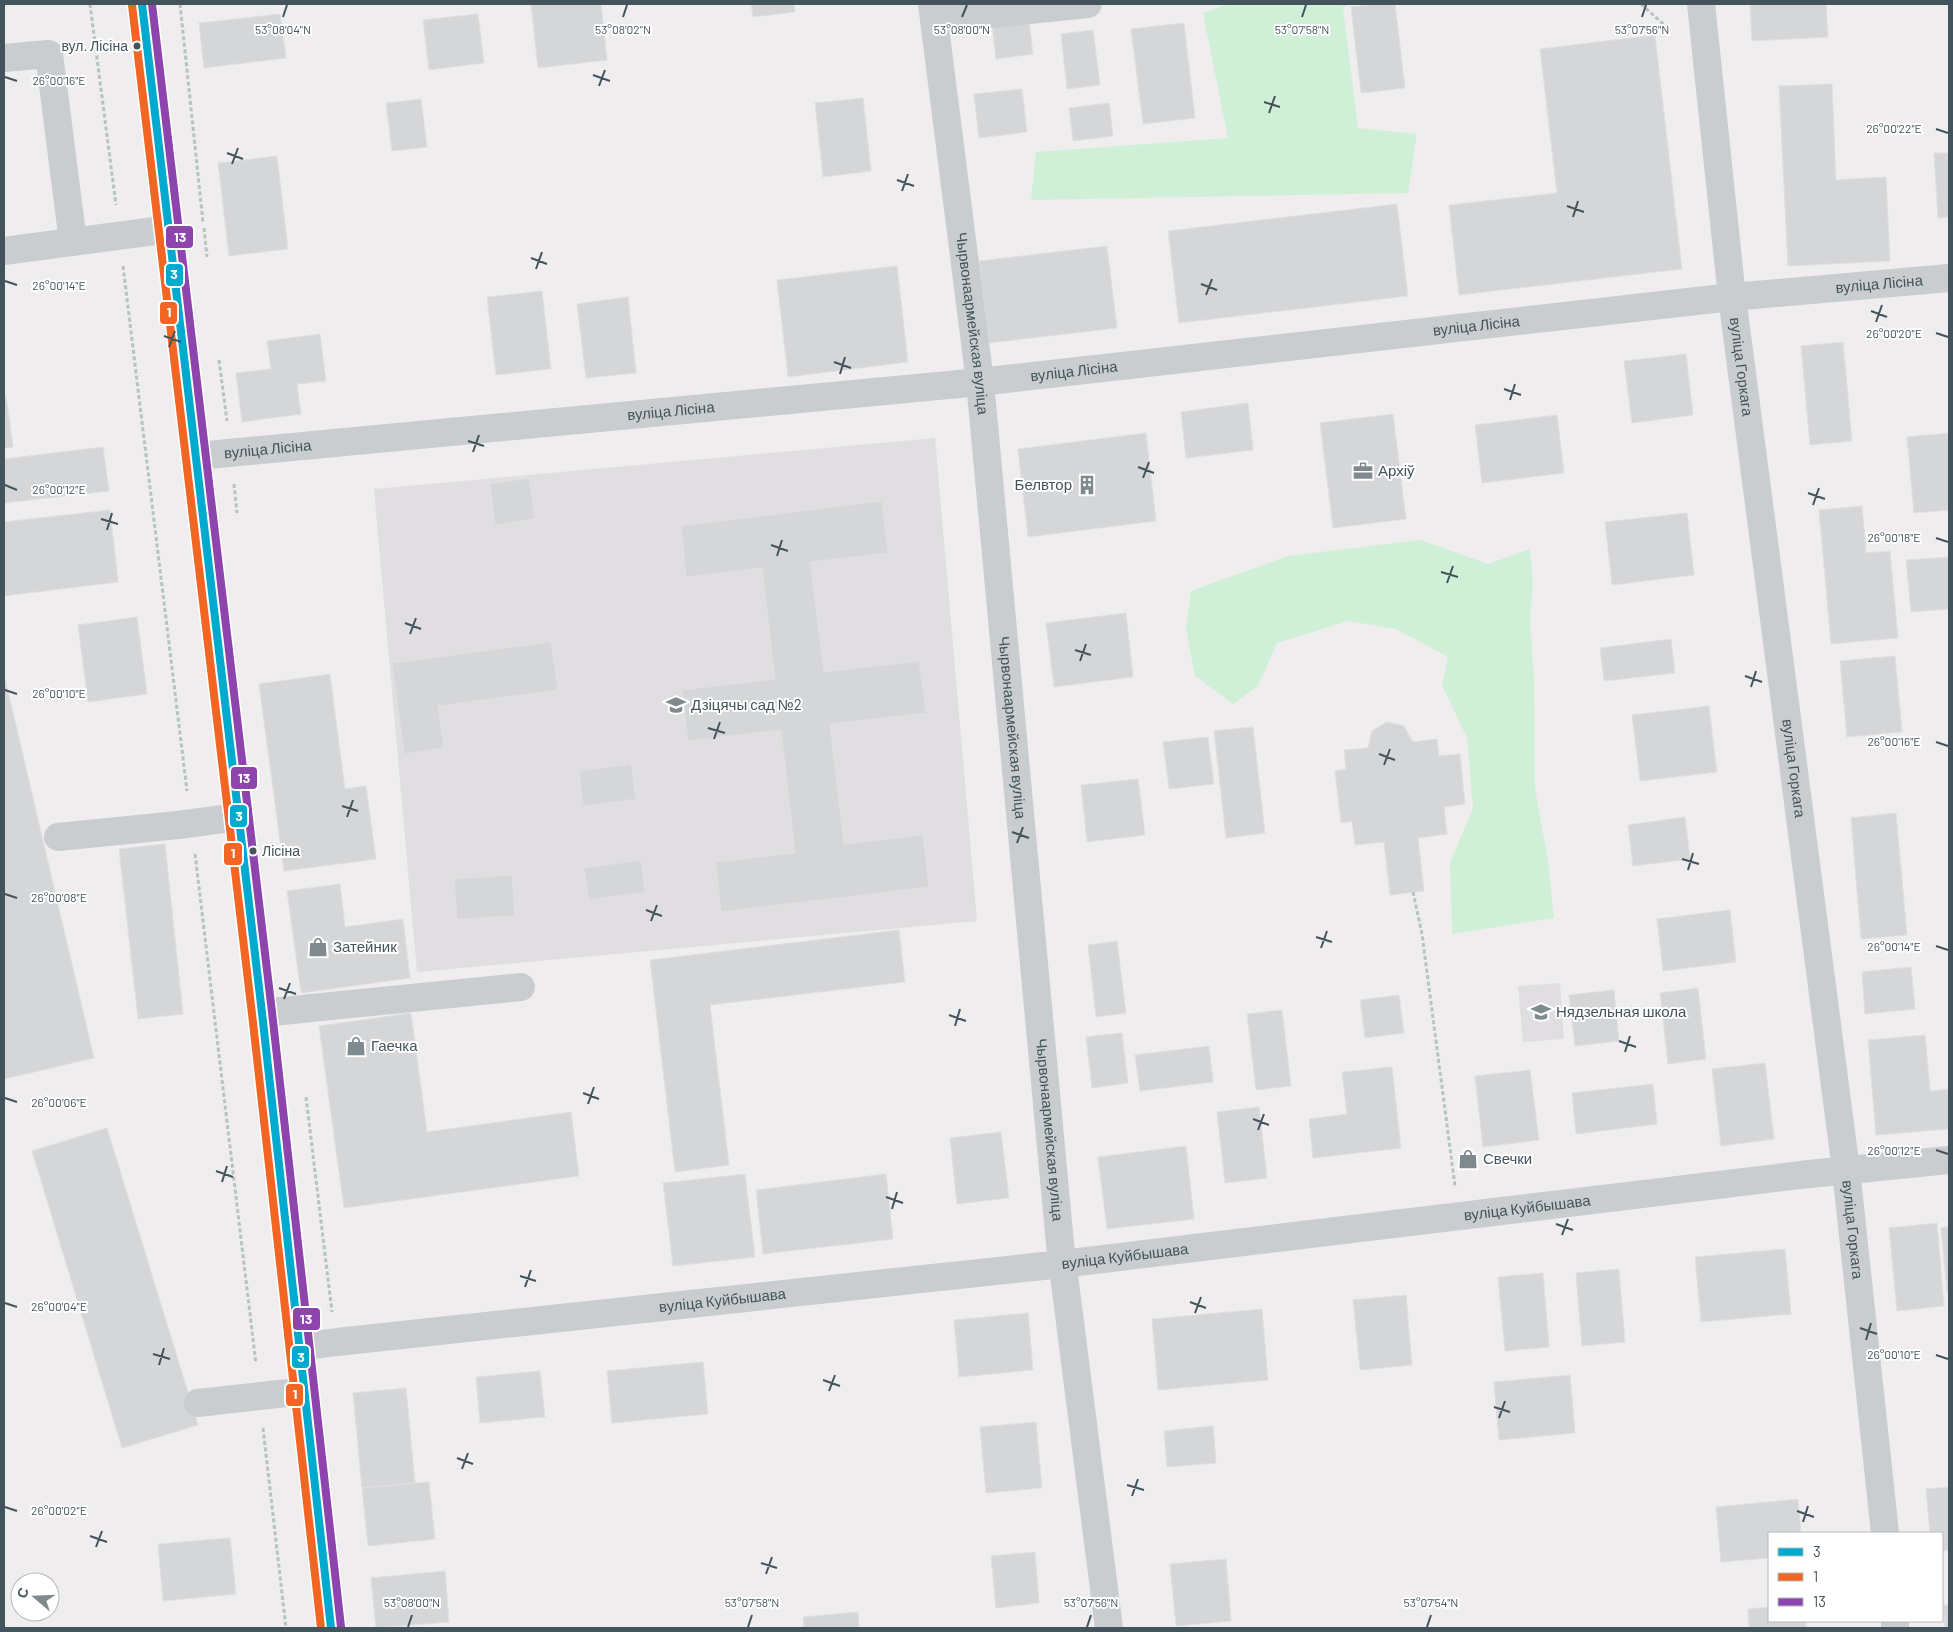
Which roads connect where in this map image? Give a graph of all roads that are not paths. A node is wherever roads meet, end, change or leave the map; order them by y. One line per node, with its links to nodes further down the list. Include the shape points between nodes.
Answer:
1 (142, 4): 6 (main road)
2 (1088, 4): 4 (street)
3 (1700, 4): 10 (street, вуліца Горкага)
4 (934, 12): 11 (street, Чырвонаармейская вуліца)
5 (4, 58): 7 (street, via 49,54)
6 (170, 229): 7 (street); 12 (main road)
7 (73, 242): 8 (street)
8 (4, 251)
9 (1949, 278): 10 (street, вуліца Лісіна)
10 (1732, 297): 11 (street, вуліца Лісіна); 18 (street, вуліца Горкага)
11 (980, 382): 12 (street, вуліца Лісіна); 19 (street, Чырвонаармейская вуліца)
12 (197, 456): 13 (main road)
13 (238, 817): 14 (street); 16 (main road)
14 (58, 837)
15 (521, 987): 16 (street)
16 (262, 1013): 20 (main road)
17 (1949, 1160): 18 (street, вуліца Куйбышава)
18 (1846, 1170): 19 (street, вуліца Куйбышава); 23 (street, вуліца Горкага)
19 (1062, 1264): 20 (street, вуліца Куйбышава); 25 (street, Чырвонаармейская вуліца)
20 (300, 1347): 21 (main road)
21 (305, 1391): 22 (street); 24 (main road)
22 (198, 1403)
23 (1885, 1532)
24 (331, 1628)
25 (1109, 1628)

